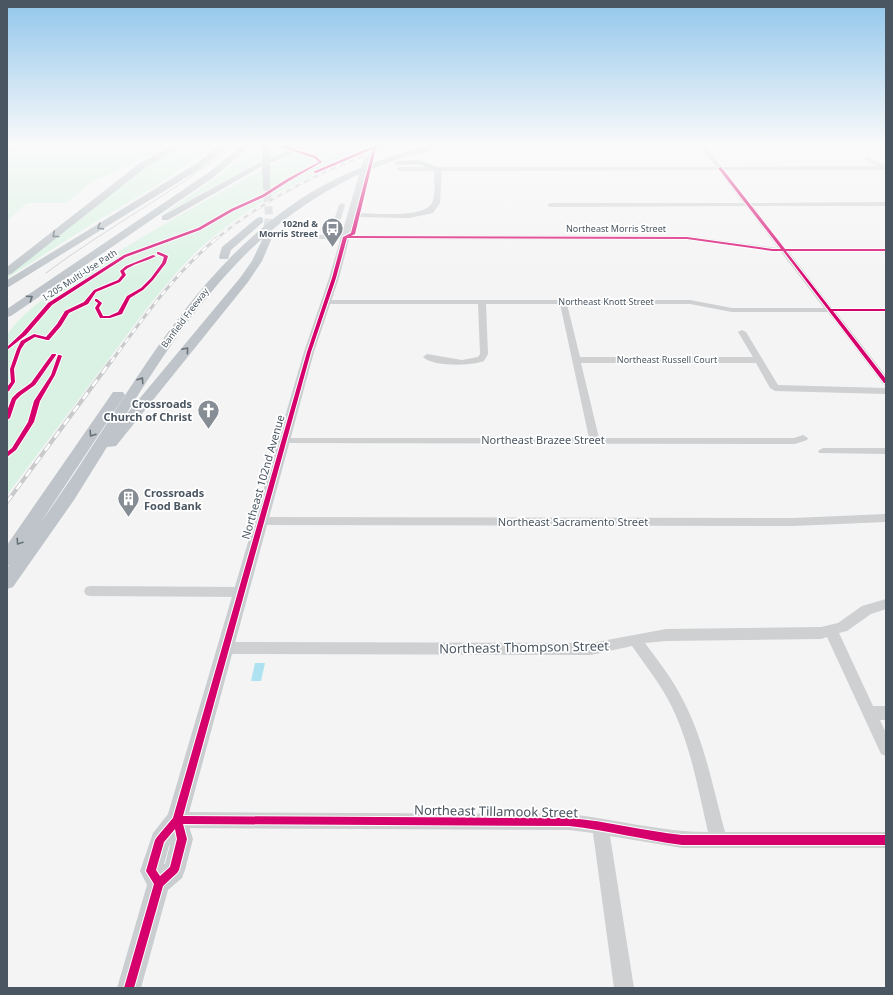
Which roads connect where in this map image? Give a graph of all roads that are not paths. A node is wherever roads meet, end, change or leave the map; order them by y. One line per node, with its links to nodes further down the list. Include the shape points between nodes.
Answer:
1 (111, 190): 26 (highway, one-way to 26)
2 (160, 190): 28 (highway, one-way to 28)
3 (188, 190): 27 (highway)
4 (214, 190): 27 (highway, via 72,274)
5 (305, 190): 14 (highway)
6 (312, 190): 25 (highway, Banfield Freeway, via 272,217)
7 (323, 190): 19 (highway, Banfield Freeway, via 300,203)
8 (331, 190): 19 (highway)
9 (358, 190): 18 (main road, Northeast 102nd Avenue)
10 (437, 190): 18 (main road, via 436,203 427,213 409,216)
11 (737, 190): 12 (street)
12 (748, 204): 13 (street); 16 (street); 23 (street)
13 (886, 204)
14 (281, 205)
15 (342, 205): 21 (street)
16 (550, 205)
17 (269, 213): 25 (highway, via 226,250)
18 (351, 215): 22 (main road, Northeast 102nd Avenue)
19 (264, 236): 46 (highway, one-way to 19, via 244,280 257,261); 46 (highway, Banfield Freeway, one-way to 19, via 134,390 202,295 229,263)
20 (309, 237): 21 (street, Northeast Morris Street)
21 (332, 237): 22 (street, Northeast Morris Street)
22 (345, 237): 23 (street, Northeast Morris Street, via 687,238 750,248); 29 (main road, Northeast 102nd Avenue)
23 (784, 250): 24 (street, Northeast Morris Street); 32 (street)
24 (886, 250)
25 (224, 257): 49 (highway, Banfield Freeway, one-way to 49, via 192,291 154,343)
26 (7, 272)
27 (53, 282): 34 (highway, one-way to 27)
28 (7, 286)
29 (325, 302): 31 (street, Northeast Knott Street); 43 (main road, Northeast 102nd Avenue)
30 (563, 302): 31 (street, Northeast Knott Street); 32 (street, Northeast Knott Street, via 690,302 732,310); 37 (street)
31 (482, 303): 36 (street, via 484,354 481,359 474,362 444,362)
32 (830, 310): 33 (street, Northeast Knott Street); 39 (street)
33 (886, 310)
34 (7, 314)
35 (742, 332): 38 (street)
36 (427, 358)
37 (576, 360): 38 (street, Northeast Russell Court); 42 (street)
38 (759, 360): 40 (street, via 775,388)
39 (886, 382)
40 (886, 391)
41 (803, 438): 42 (street, Northeast Brazee Street, via 795,441)
42 (595, 440): 43 (street, Northeast Brazee Street)
43 (284, 441): 48 (main road, Northeast 102nd Avenue)
44 (823, 451): 45 (street)
45 (886, 451)
46 (68, 496): 50 (highway, Banfield Freeway)
47 (886, 518): 48 (street, Northeast Sacramento Street, via 793,522)
48 (261, 521): 52 (main road, Northeast 102nd Avenue)
49 (7, 559)
50 (7, 582)
51 (90, 591): 52 (street)
52 (241, 592): 56 (main road, Northeast 102nd Avenue)
53 (886, 604): 54 (street, Northeast Thompson Street, via 867,610 842,627)
54 (831, 631): 55 (street, Northeast Thompson Street, via 811,634 666,634); 57 (street)
55 (635, 640): 56 (street, Northeast Thompson Street, via 586,650); 63 (street, via 666,683 684,717)
56 (225, 648): 60 (main road, Northeast 102nd Avenue)
57 (869, 713): 58 (street); 59 (street)
58 (886, 714)
59 (886, 749)
60 (177, 820): 61 (street, Northeast Tillamook Street, via 569,822); 64 (main road, Northeast 102nd Avenue, via 182,839 174,870 159,883)
61 (600, 825): 63 (street, Northeast Tillamook Street, via 660,838); 65 (street)
62 (886, 840): 63 (street, Northeast Tillamook Street)
63 (719, 841)
64 (129, 988)
65 (624, 988)

